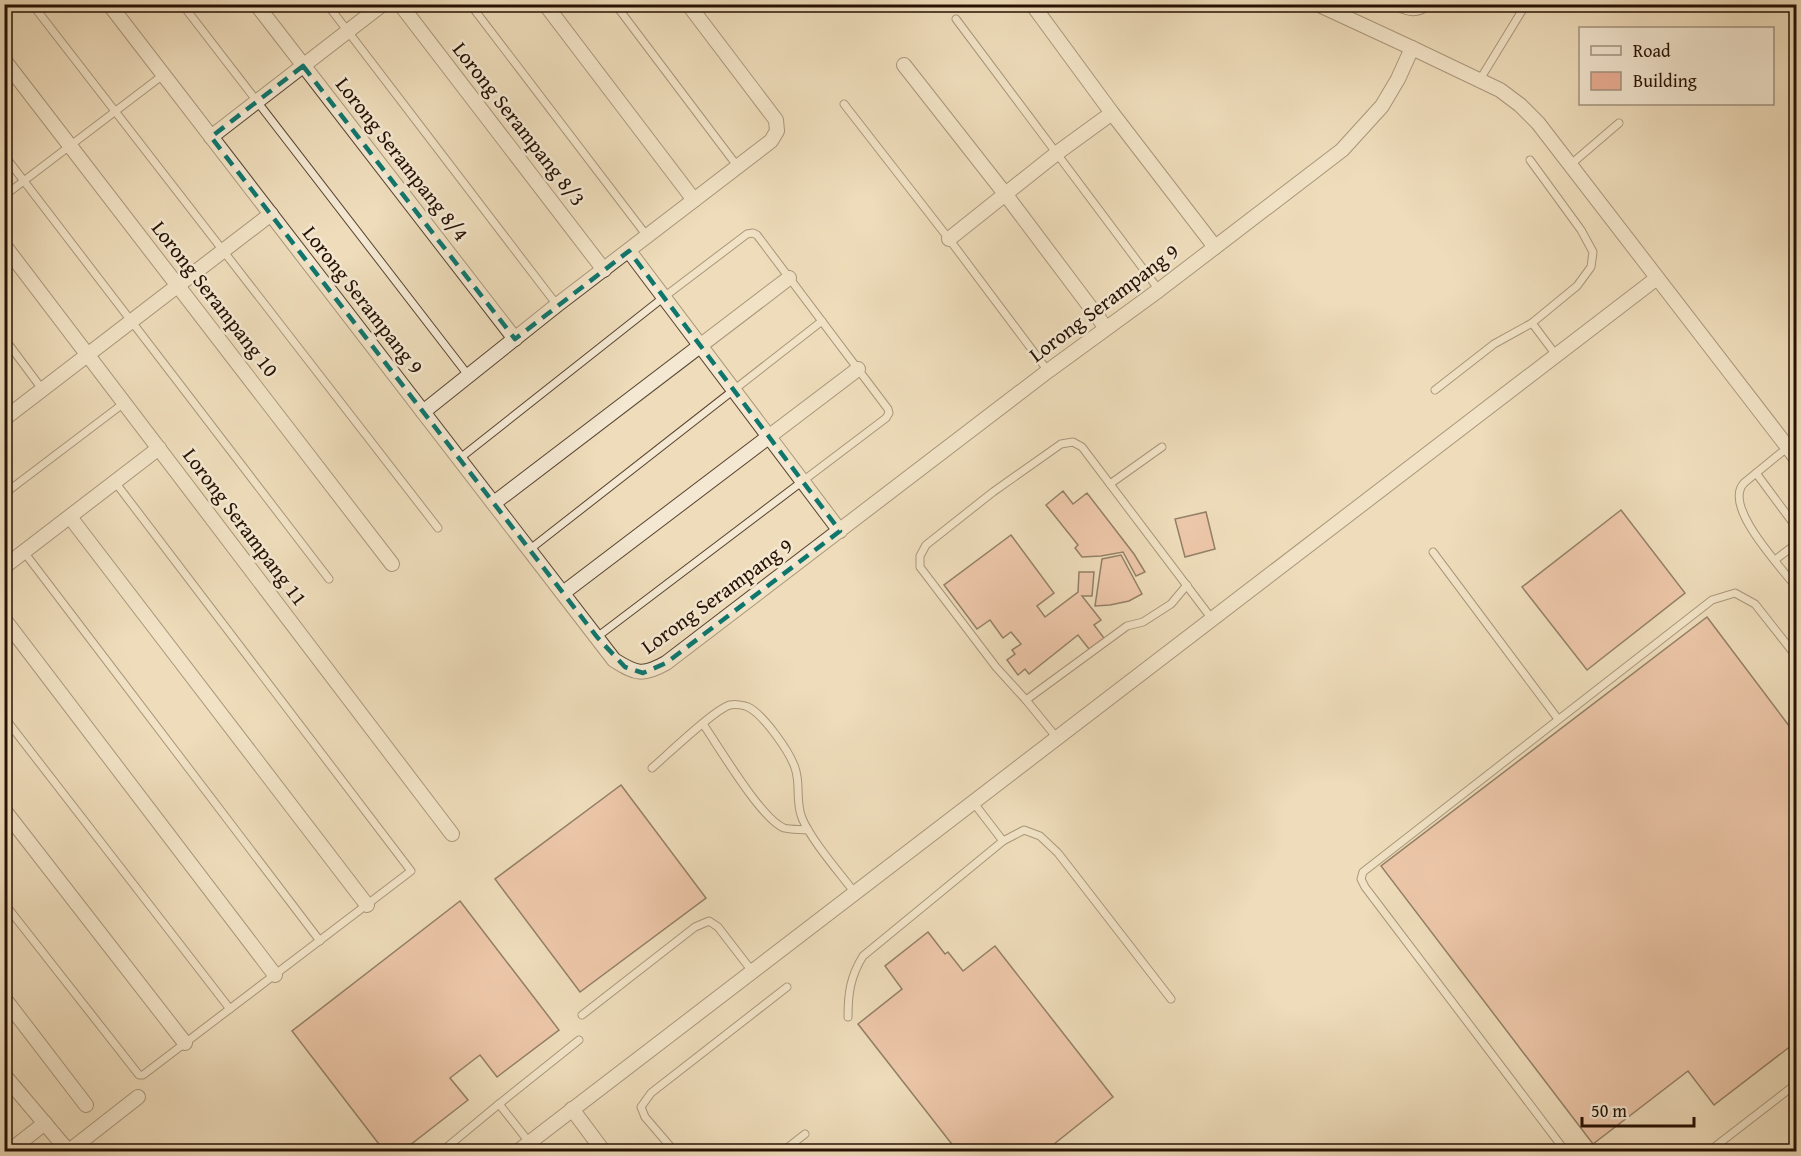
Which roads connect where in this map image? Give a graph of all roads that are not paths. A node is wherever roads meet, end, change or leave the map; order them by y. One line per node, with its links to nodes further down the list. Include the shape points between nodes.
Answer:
1 (32, 4): 27 (lane)
2 (109, 4): 23 (street, Lorong Serampang 9)
3 (182, 4): 25 (lane)
4 (256, 4): 22 (street, Lorong Serampang 8/4)
5 (327, 4): 18 (lane)
6 (383, 4): 18 (street)
7 (400, 4): 48 (street, Lorong Serampang 8/3)
8 (470, 4): 42 (lane)
9 (545, 4): 40 (street)
10 (615, 4): 36 (lane)
11 (688, 4): 36 (street, via 776,120 777,131 771,141)
12 (1032, 4): 28 (street)
13 (1317, 4): 19 (street)
14 (1400, 4): 15 (street, via 1409,9)
15 (1424, 4)
16 (1526, 4): 24 (lane)
17 (956, 19): 32 (lane)
18 (348, 32): 22 (street); 54 (lane)
19 (1412, 48): 24 (street); 45 (street, Lorong Serampang 9, via 1383,105 1356,136)
20 (4, 60): 31 (street, Lorong Serampang 10)
21 (904, 65): 38 (street)
22 (303, 66): 25 (street); 60 (street, Lorong Serampang 8/4)
23 (163, 75): 27 (lane); 30 (street, Lorong Serampang 9)
24 (1479, 81): 35 (street, via 1520,105)
25 (257, 102): 30 (street); 66 (lane)
26 (844, 104): 43 (lane)
27 (115, 112): 31 (lane); 46 (lane)
28 (1112, 113): 32 (street); 45 (street)
29 (1619, 123): 35 (lane)
30 (211, 136): 41 (street, Lorong Serampang 9)
31 (70, 146): 37 (lane); 51 (street, Lorong Serampang 10)
32 (1057, 153): 38 (street); 52 (lane)
33 (4, 155): 37 (lane)
34 (1530, 160): 57 (lane, via 1593,252 1591,267 1577,286)
35 (1570, 165): 50 (street)
36 (738, 167): 40 (street)
37 (24, 181): 39 (lane); 55 (lane)
38 (1006, 195): 43 (street); 58 (street)
39 (4, 196)
40 (694, 200): 42 (street)
41 (270, 214): 46 (street); 71 (street, Lorong Serampang 9)
42 (648, 236): 47 (street)
43 (949, 239): 65 (lane)
44 (4, 245): 62 (street, Lorong Serampang 11)
45 (1215, 247): 52 (street, Lorong Serampang 9)
46 (223, 251): 51 (street); 85 (lane)
47 (628, 251): 48 (street); 53 (street)
48 (604, 270): 54 (street)
49 (789, 278): 53 (lane, via 753,233); 56 (lane); 61 (street)
50 (1657, 278): 63 (street); 76 (street)
51 (178, 285): 55 (street); 93 (street, Lorong Serampang 10)
52 (1160, 290): 58 (street, Lorong Serampang 9)
53 (664, 297): 61 (street); 77 (lane)
54 (557, 305): 60 (street)
55 (132, 321): 62 (street); 95 (lane)
56 (822, 321): 64 (lane); 68 (lane)
57 (1532, 323): 63 (lane); 69 (lane, via 1494,344)
58 (1106, 328): 65 (street, Lorong Serampang 9)
59 (4, 338): 67 (lane)
60 (515, 339): 66 (street)
61 (700, 346): 68 (street); 83 (street)
62 (88, 355): 67 (street); 70 (street, Lorong Serampang 11)
63 (1556, 355): 100 (street)
64 (858, 369): 73 (street); 80 (lane, via 889,413)
65 (1048, 371): 87 (street, Lorong Serampang 9)
66 (468, 375): 71 (street)
67 (43, 390): 72 (street)
68 (733, 390): 73 (street); 89 (lane)
69 (1435, 390)
70 (124, 403): 75 (street, Lorong Serampang 11); 82 (lane)
71 (423, 412): 77 (street, Lorong Serampang 9)
72 (4, 419)
73 (769, 436): 80 (street); 98 (street)
74 (1162, 447): 81 (lane)
75 (159, 448): 79 (street); 112 (street, Lorong Serampang 11)
76 (1792, 453): 78 (lane)
77 (459, 459): 83 (street, Lorong Serampang 9)
78 (1756, 473): 86 (lane); 92 (lane, via 1739,489 1741,512)
79 (115, 482): 84 (street); 116 (lane, via 411,871)
80 (803, 482): 87 (street); 101 (lane)
81 (1110, 484): 96 (lane); 103 (lane, via 1082,447 1073,442 1061,444 926,544 920,556 920,567)
82 (4, 495)
83 (494, 503): 89 (street, Lorong Serampang 9)
84 (70, 517): 90 (street); 116 (street)
85 (438, 528)
86 (1797, 528)
87 (840, 531): 101 (street, Lorong Serampang 9, via 654,670 644,673 625,667 614,660)
88 (1797, 544): 92 (lane)
89 (529, 550): 98 (street, Lorong Serampang 9)
90 (24, 552): 94 (street); 117 (lane)
91 (1432, 552): 105 (lane)
92 (1775, 560): 97 (lane)
93 (392, 564)
94 (4, 567)
95 (329, 579)
96 (1187, 585): 100 (lane); 103 (lane, via 1171,604 1143,622 1126,626)
97 (1797, 587)
98 (563, 593): 101 (street, Lorong Serampang 9)
99 (4, 619): 119 (street)
100 (1212, 619): 107 (street)
101 (597, 637)
102 (1797, 656): 105 (lane, via 1755,603 1735,593 1712,600)
103 (1026, 700): 107 (lane)
104 (4, 717): 123 (lane)
105 (1558, 719): 144 (lane, via 1363,872 1361,879)
106 (703, 724): 108 (lane); 111 (lane, via 770,818 784,828); 111 (lane, via 730,705 746,705 759,714 795,765 798,804)
107 (1057, 738): 109 (street)
108 (652, 768)
109 (973, 802): 113 (lane); 114 (street)
110 (4, 810): 127 (street)
111 (808, 830): 114 (lane)
112 (452, 834)
113 (1003, 842): 122 (lane, via 1024,830 1040,836 1058,853); 125 (lane, via 862,956 853,972)
114 (855, 893): 118 (street)
115 (4, 903): 127 (lane, via 135,1073 143,1075)
116 (367, 905): 117 (lane)
117 (320, 941): 119 (lane)
118 (752, 971): 124 (lane, via 709,921 695,927); 133 (street)
119 (275, 975): 123 (lane)
120 (787, 987): 142 (lane, via 651,1093 641,1107)
121 (4, 998): 132 (street)
122 (1171, 999)
123 (230, 1010): 127 (lane)
124 (582, 1015)
125 (848, 1017)
126 (579, 1040): 131 (lane)
127 (185, 1043)
128 (4, 1075): 134 (street)
129 (1797, 1084): 145 (lane)
130 (138, 1097): 138 (street)
131 (499, 1104): 136 (lane); 139 (lane)
132 (86, 1105)
133 (572, 1109): 136 (street); 141 (street)
134 (45, 1123): 137 (street); 138 (street)
135 (805, 1134): 143 (lane)
136 (529, 1142): 140 (street)
137 (6, 1151)
138 (69, 1151)
139 (441, 1152)
140 (517, 1152)
141 (604, 1152)
142 (675, 1152)
143 (782, 1152)
144 (1566, 1152)
145 (1708, 1152)

